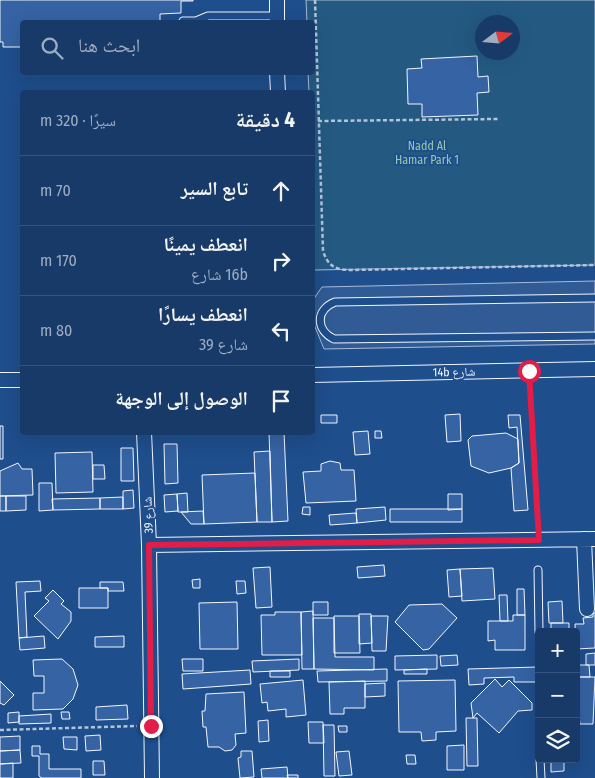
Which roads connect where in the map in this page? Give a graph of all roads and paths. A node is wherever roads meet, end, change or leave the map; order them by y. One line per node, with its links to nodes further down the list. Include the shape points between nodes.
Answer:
1 (277, 0): 3 (street)
2 (315, 0): 8 (path)
3 (277, 19): 4 (lane, via 208,16)
4 (201, 20)
5 (278, 75): 6 (street)
6 (278, 90)
7 (498, 119): 8 (path)
8 (318, 121): 9 (path, via 323,250 326,261 334,268)
9 (595, 265)
10 (595, 298): 11 (lane, via 335,302 327,305 319,320 321,329 334,340)
11 (595, 336)
12 (595, 369): 13 (street, 14b شارع)
13 (529, 371): 14 (street, 14b شارع); 19 (path)
14 (315, 375)
15 (0, 380): 16 (street)
16 (20, 380)
17 (144, 435): 20 (street, شارع 39)
18 (590, 539): 19 (street); 22 (street)
19 (539, 540): 20 (street)
20 (149, 545): 24 (street, شارع 39)
21 (538, 570): 23 (lane)
22 (587, 609)
23 (539, 628)
24 (151, 726): 25 (path); 27 (street, شارع 39)
25 (0, 730)
26 (540, 763): 28 (lane)
27 (152, 778)
28 (541, 778)

